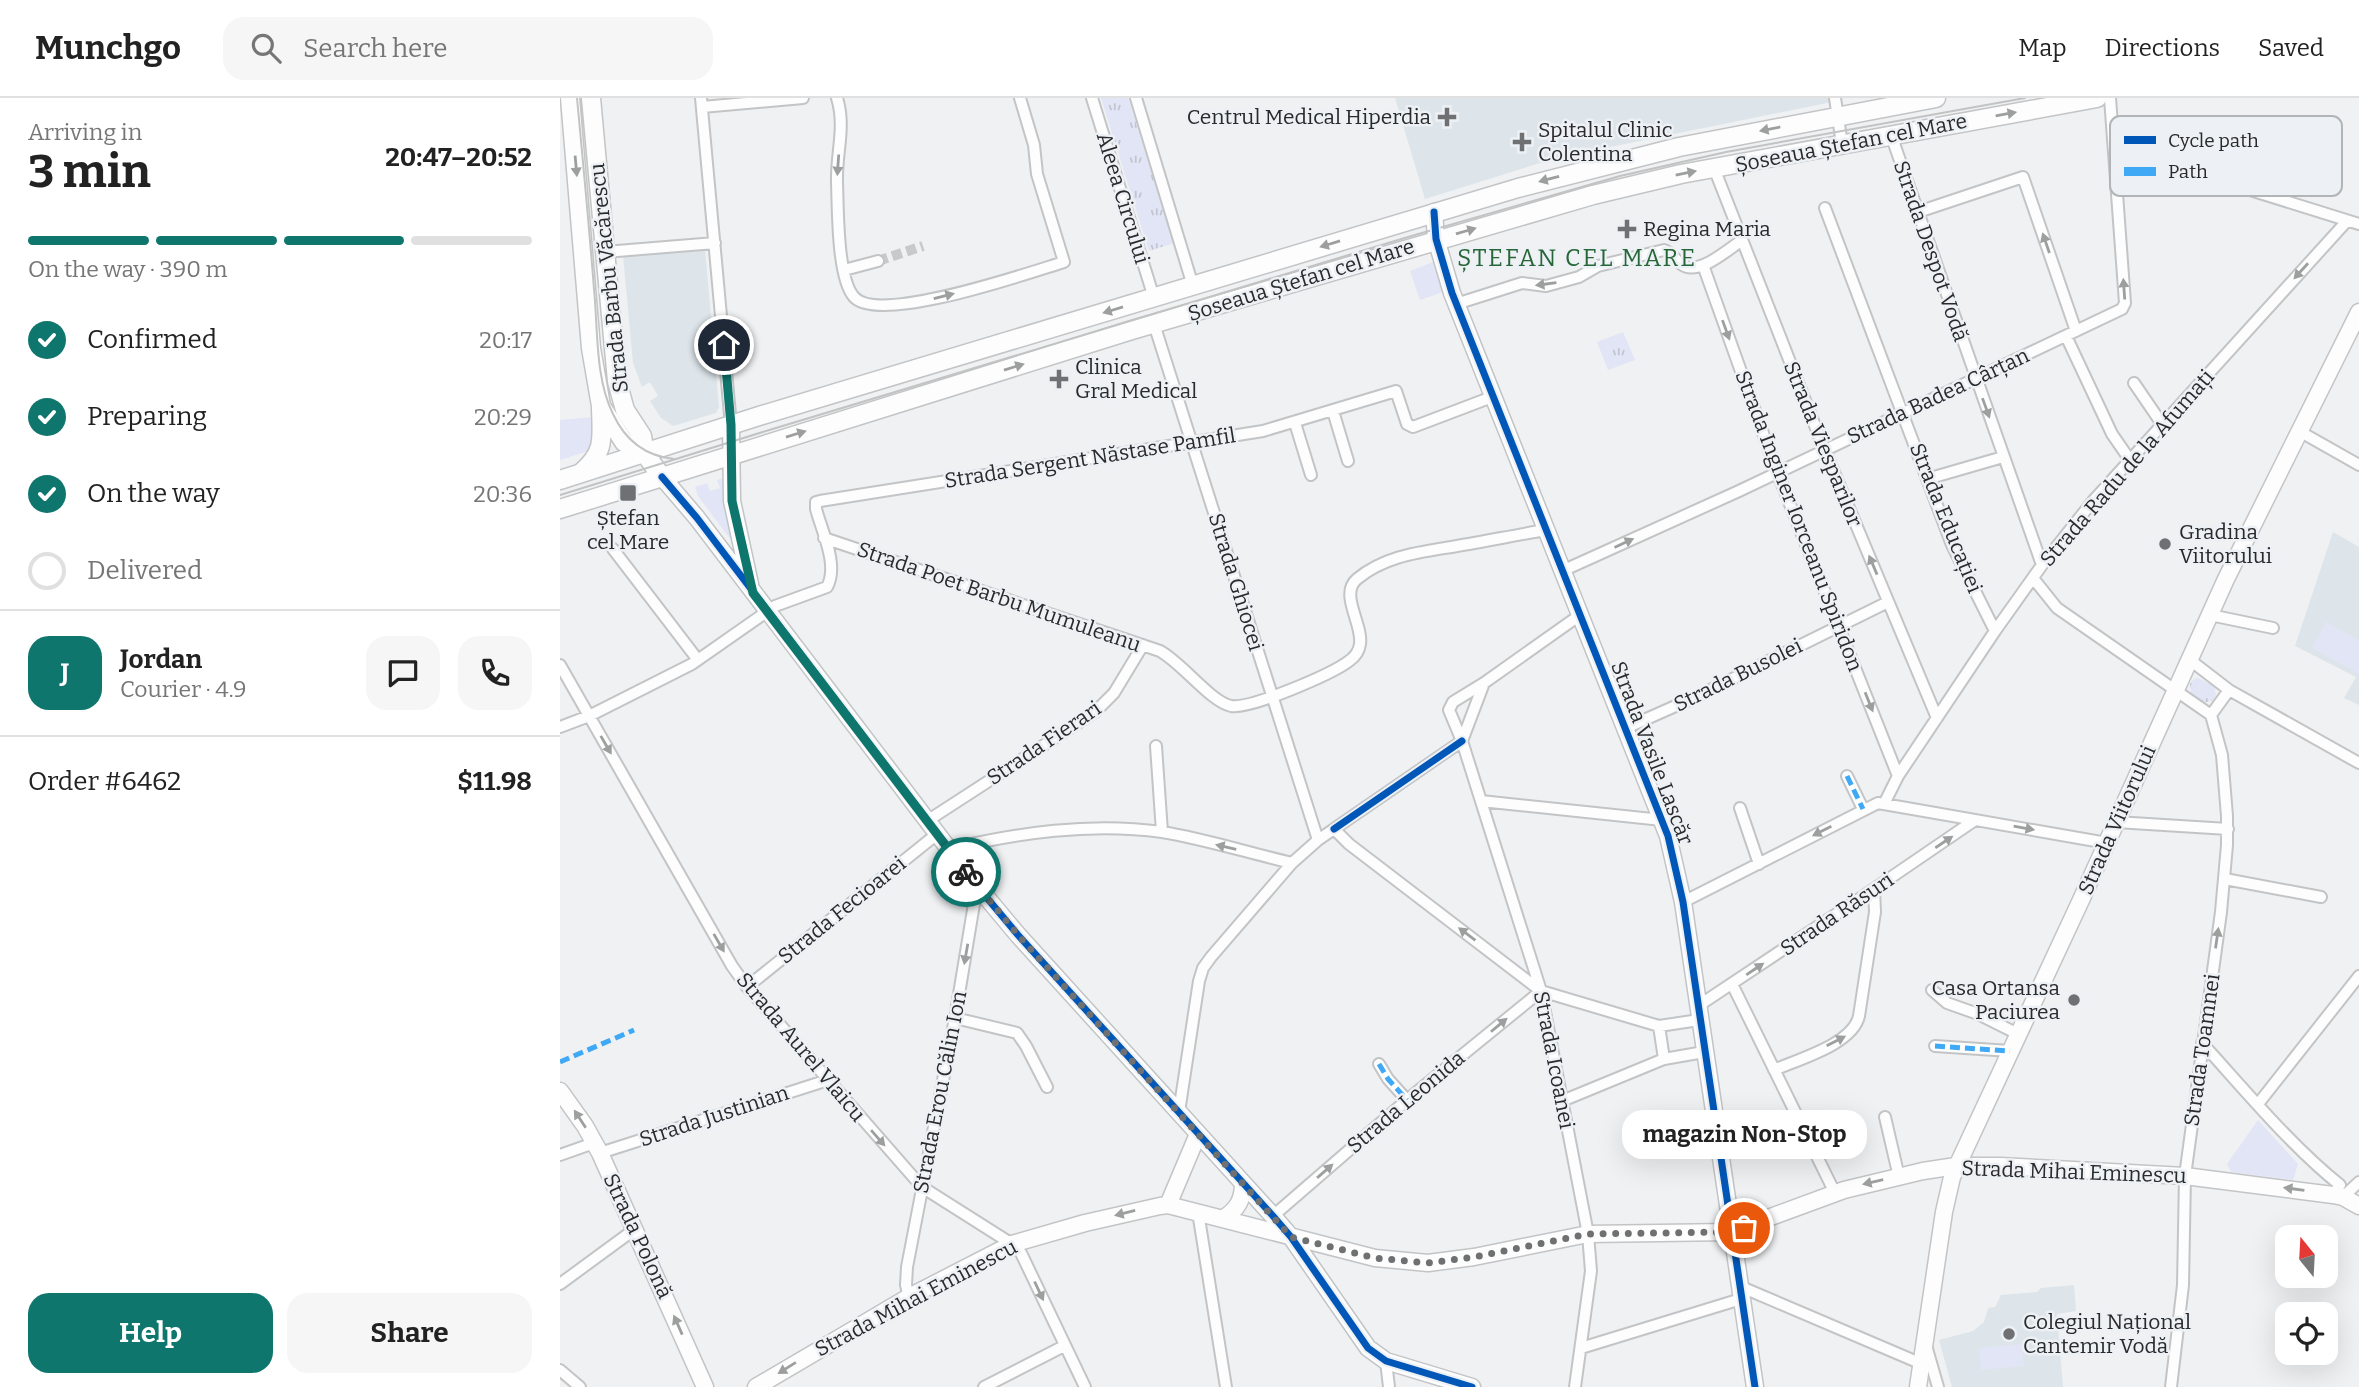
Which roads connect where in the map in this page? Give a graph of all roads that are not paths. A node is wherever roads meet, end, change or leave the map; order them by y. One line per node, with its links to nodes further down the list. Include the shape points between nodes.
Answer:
1 (570, 98): 41 (main road, Strada Barbu Văcărescu, one-way to 41, via 591,348)
2 (591, 98): 28 (main road, Strada Barbu Văcărescu)
3 (803, 98): 12 (street)
4 (836, 98): 31 (street, one-way to 31, via 842,122 836,170)
5 (1020, 98): 31 (street, one-way to 5, via 849,291 859,301 895,305 975,289 1064,262)
6 (1092, 98): 33 (street, Aleea Circului)
7 (1136, 98): 32 (street, Aleea Circului)
8 (1835, 98): 14 (street)
9 (1936, 98): 14 (main road, Șoseaua Ștefan cel Mare)
10 (2097, 98): 15 (main road, Șoseaua Ștefan cel Mare, one-way to 10)
11 (2109, 98): 13 (street, Strada Badea Cârțan, one-way to 11)
12 (701, 103): 27 (street)
13 (2110, 116)
14 (1838, 117): 16 (street); 21 (main road, Șoseaua Ștefan cel Mare, one-way to 21, via 1641,156)
15 (1891, 135): 16 (main road, Șoseaua Ștefan cel Mare); 22 (street, Strada Despot Vodă)
16 (1842, 144): 17 (main road, Șoseaua Ștefan cel Mare)
17 (1714, 168): 25 (main road, Șoseaua Ștefan cel Mare, one-way to 17, via 1593,195); 26 (street, Strada Viesparilor)
18 (2117, 196): 37 (street, Strada Badea Cârțan, one-way to 18, via 2119,311 2125,303)
19 (2269, 196): 23 (street)
20 (1825, 208): 43 (street, Strada Educației)
21 (1434, 212): 25 (street, Strada Vasile Lascăr); 32 (main road, Șoseaua Ștefan cel Mare, one-way to 32)
22 (1918, 212): 37 (street, one-way to 22, via 2023,177); 38 (street, Strada Despot Vodă)
23 (2347, 220): 24 (street); 45 (street, Strada Radu de la Afumați, one-way to 45)
24 (2359, 224)
25 (1436, 239): 34 (street, Strada Vasile Lascăr); 36 (main road, Șoseaua Ștefan cel Mare)
26 (1741, 241): 30 (street); 49 (street, Strada Viesparilor)
27 (715, 243): 28 (street); 46 (street)
28 (605, 252): 50 (main road, Strada Barbu Văcărescu, via 619,390 625,410 642,436)
29 (877, 261): 31 (street)
30 (1703, 265): 34 (street, one-way to 34, via 1690,268 1668,250 1656,251 1546,286 1516,284); 57 (street, Strada Inginer Iorceanu Spiridon, one-way to 57)
31 (844, 270)
32 (1193, 286): 33 (main road, Șoseaua Ștefan cel Mare)
33 (1154, 298): 46 (main road, Șoseaua Ștefan cel Mare, one-way to 46)
34 (1457, 304): 40 (street, Strada Vasile Lascăr)
35 (2359, 312): 47 (street, Strada Viitorului)
36 (1154, 324): 48 (street, Strada Ghiocei); 51 (main road, Șoseaua Ștefan cel Mare, one-way to 36)
37 (2071, 333): 38 (street, Strada Badea Cârțan); 53 (street, via 2112,434)
38 (1975, 378): 43 (street, Strada Badea Cârțan); 52 (street, Strada Despot Vodă, one-way to 52)
39 (2134, 383): 45 (street)
40 (1492, 397): 42 (street, Strada Sergent Năstase Pamfil, via 1413,427 1407,424 1396,391); 63 (street, Strada Vasile Lascăr)
41 (601, 406): 50 (main road, Strada Barbu Văcărescu, via 624,442); 56 (main road, via 599,454)
42 (1333, 411): 44 (street, Strada Sergent Năstase Pamfil); 54 (street)
43 (1903, 412): 49 (street, Strada Badea Cârțan); 60 (street, Strada Educației)
44 (1295, 423): 48 (street, Strada Sergent Năstase Pamfil); 58 (street)
45 (2162, 424): 53 (street, Strada Radu de la Afumați)
46 (731, 425): 50 (main road, Șoseaua Ștefan cel Mare); 51 (street)
47 (2299, 431): 55 (street); 72 (street, Strada Viitorului)
48 (1193, 443): 64 (street, Strada Sergent Năstase Pamfil, via 820,500 816,509); 84 (street, Strada Ghiocei)
49 (1825, 450): 57 (street, Strada Badea Cârțan); 70 (street, Strada Viesparilor, one-way to 49)
50 (645, 454): 56 (main road, Șoseaua Ștefan cel Mare); 59 (main road)
51 (732, 455): 59 (main road, Șoseaua Ștefan cel Mare); 69 (street, via 733,509)
52 (2003, 457): 60 (street); 66 (street, Strada Despot Vodă)
53 (2130, 460): 66 (street, Strada Radu de la Afumați)
54 (1348, 461)
55 (2359, 465)
56 (580, 473): 61 (main road, Șoseaua Ștefan cel Mare)
57 (1777, 473): 67 (street, Strada Badea Cârțan, one-way to 57); 74 (street, Strada Inginer Iorceanu Spiridon)
58 (1311, 475)
59 (663, 477): 62 (main road, Șoseaua Ștefan cel Mare); 69 (street)
60 (1927, 479): 76 (street, Strada Educației, via 1959,562)
61 (560, 480)
62 (560, 509)
63 (1546, 530): 67 (street, Strada Vasile Lascăr); 84 (street, Strada Poet Barbu Mumuleanu, via 1399,556 1359,577 1350,592 1359,651 1344,664)
64 (824, 538): 71 (street, Strada Poet Barbu Mumuleanu, via 831,564 827,587); 77 (street, Strada Poet Barbu Mumuleanu)
65 (613, 550): 78 (street)
66 (2042, 565): 68 (street, Strada Radu de la Afumați)
67 (1562, 571): 73 (street, Strada Vasile Lascăr)
68 (2033, 578): 76 (street, Strada Radu de la Afumați); 83 (street, via 2057,608)
69 (753, 593): 71 (street)
70 (1888, 601): 74 (street, Strada Busolei); 87 (street, Strada Viesparilor)
71 (766, 612): 78 (street); 102 (street)
72 (2210, 614): 75 (street); 79 (street, Strada Viitorului)
73 (1580, 615): 81 (street, Strada Icoanei); 89 (street, Strada Vasile Lascăr)
74 (1838, 625): 89 (street, Strada Busolei); 94 (street, Strada Inginer Iorceanu Spiridon, one-way to 94)
75 (2273, 628)
76 (1995, 631): 87 (street, Strada Radu de la Afumați)
77 (1143, 645): 84 (street, Strada Poet Barbu Mumuleanu, via 1171,657 1224,703 1240,706); 102 (street, Strada Fierari, via 1114,692 1095,712)
78 (698, 660): 86 (street)
79 (2190, 660): 82 (street); 83 (street, Strada Viitorului)
80 (560, 665): 86 (street, Strada Aurel Vlaicu)
81 (1484, 683): 90 (street); 90 (street, Strada Icoanei, via 1450,705)
82 (2229, 690): 85 (street); 92 (street)
83 (2175, 691): 85 (street); 101 (street, Strada Viitorului)
84 (1271, 697): 106 (street, Strada Ghiocei)
85 (2211, 715): 104 (street, Strada Toamnei, via 2222,755)
86 (589, 716): 88 (street); 118 (street, Strada Aurel Vlaicu, one-way to 118)
87 (1937, 718): 94 (street, Strada Radu de la Afumați)
88 (560, 727)
89 (1626, 729): 99 (street, Strada Vasile Lascăr)
90 (1462, 741): 95 (street, Strada Icoanei); 103 (street)
91 (1156, 746): 105 (street)
92 (2359, 763)
93 (1847, 776): 98 (street)
94 (1898, 776): 96 (street, Strada Radu de la Afumați)
95 (1481, 801): 99 (street); 120 (street, Strada Icoanei)
96 (1884, 804): 98 (street); 100 (street)
97 (1740, 808): 110 (street)
98 (1863, 810): 110 (street, one-way to 110)
99 (1662, 820): 115 (street, Strada Vasile Lascăr)
100 (1975, 820): 107 (street, one-way to 107); 113 (street, Strada Răsuri, one-way to 100)
101 (2116, 822): 104 (street); 107 (street, Strada Viitorului)
102 (932, 827): 108 (street); 118 (street, Strada Fecioarei)
103 (1334, 830): 106 (street); 120 (street, one-way to 103)
104 (2228, 830): 111 (street, Strada Toamnei)
105 (1162, 832): 108 (street, via 1061,830); 109 (street, one-way to 105)
106 (1318, 840): 109 (street)
107 (2107, 843): 124 (street, Strada Viitorului)
108 (949, 849): 112 (street)
109 (1292, 863): 138 (street, via 1203,968)
110 (1759, 863): 115 (street)
111 (2225, 878): 114 (street); 125 (street, Strada Toamnei, one-way to 111)
112 (977, 886): 122 (street, Strada Erou Călin Ion, one-way to 122); 138 (street)
113 (1874, 889): 117 (street, Strada Răsuri, one-way to 113); 131 (street, one-way to 113, via 1844,1038 1858,1022 1875,912)
114 (2321, 897)
115 (1683, 902): 121 (street, Strada Vasile Lascăr)
116 (2359, 976): 137 (street)
117 (1732, 984): 121 (street, Strada Răsuri); 131 (street)
118 (747, 987): 132 (street, Strada Aurel Vlaicu)
119 (1932, 990): 124 (street, via 1947,1003)
120 (1541, 991): 123 (street); 135 (street, Strada Leonida, one-way to 120); 136 (street, Strada Icoanei)
121 (1699, 1013): 123 (street); 128 (street, Strada Vasile Lascăr)
122 (955, 1018): 133 (street, via 1017,1033); 147 (street, Strada Erou Călin Ion)
123 (1659, 1026): 129 (street)
124 (2018, 1034): 127 (street, Strada Viitorului)
125 (2202, 1043): 137 (street); 144 (street, Strada Toamnei)
126 (1935, 1046): 127 (street)
127 (2010, 1051): 143 (street, Strada Viitorului)
128 (1704, 1052): 129 (street); 156 (street, Strada Vasile Lascăr)
129 (1664, 1059): 136 (street)
130 (1379, 1064): 135 (street)
131 (1774, 1070): 149 (street)
132 (828, 1080): 141 (street, Strada Justinian); 147 (street, Strada Aurel Vlaicu, one-way to 147)
133 (1047, 1087)
134 (560, 1091): 141 (street, Strada Polonă, one-way to 134)
135 (1407, 1101): 153 (street, Strada Leonida, one-way to 135)
136 (1562, 1101): 157 (street, Strada Icoanei)
137 (2258, 1104): 148 (street)
138 (1179, 1112): 140 (street)
139 (1885, 1117): 145 (street)
140 (1198, 1134): 146 (street); 150 (street)
141 (597, 1148): 142 (street, Strada Justinian); 155 (street, Strada Polonă)
142 (560, 1155)
143 (1956, 1166): 144 (street, Strada Mihai Eminescu); 145 (street, Strada Mihai Eminescu); 163 (street, Strada Viitorului, via 1944,1212)
144 (2185, 1176): 148 (street, Strada Mihai Eminescu, one-way to 144); 181 (street, Strada Toamnei, via 2183,1285)
145 (1899, 1177): 149 (street, Strada Mihai Eminescu, one-way to 149)
146 (1243, 1183): 153 (street); 154 (street, via 1239,1205)
147 (922, 1188): 159 (street, Strada Aurel Vlaicu); 162 (street, Strada Erou Călin Ion, via 907,1267)
148 (2345, 1190): 151 (street, Strada Mihai Eminescu)
149 (1835, 1193): 156 (street, Strada Mihai Eminescu)
150 (1168, 1205): 152 (street, Strada Mihai Eminescu); 159 (street, Strada Mihai Eminescu, one-way to 159)
151 (2359, 1206)
152 (1198, 1212): 154 (street, Strada Mihai Eminescu); 174 (street)
153 (1273, 1216): 158 (street)
154 (1224, 1218): 158 (street, Strada Mihai Eminescu)
155 (635, 1228): 160 (street); 170 (street, Strada Polonă, one-way to 155)
156 (1730, 1232): 157 (street, Strada Mihai Eminescu); 161 (street, Strada Vasile Lascăr)
157 (1588, 1234): 158 (street, Strada Mihai Eminescu, via 1428,1263 1375,1258); 165 (street, Strada Icoanei, via 1591,1270)
158 (1291, 1237): 166 (street, via 1368,1348)
159 (1012, 1244): 162 (street, Strada Mihai Eminescu); 164 (street, Strada Aurel Vlaicu, one-way to 164, via 1021,1253)
160 (560, 1284)
161 (1740, 1293): 165 (street); 167 (street); 178 (street, Strada Vasile Lascăr)
162 (909, 1297): 171 (street, Strada Mihai Eminescu, one-way to 171)
163 (1925, 1345): 167 (street, Strada Viitorului); 180 (street, Strada Viitorului)
164 (1064, 1346): 172 (street); 173 (street, Strada Aurel Vlaicu)
165 (1581, 1348): 177 (street, Strada Icoanei)
166 (1385, 1361): 175 (street); 176 (street)
167 (1922, 1364): 179 (street, Strada Viitorului)
168 (560, 1370): 169 (street)
169 (580, 1387)
170 (705, 1387)
171 (756, 1387)
172 (984, 1387)
173 (1085, 1387)
174 (1226, 1387)
175 (1389, 1387)
176 (1472, 1387)
177 (1575, 1387)
178 (1755, 1387)
179 (1918, 1387)
180 (1938, 1387)
181 (2171, 1387)

